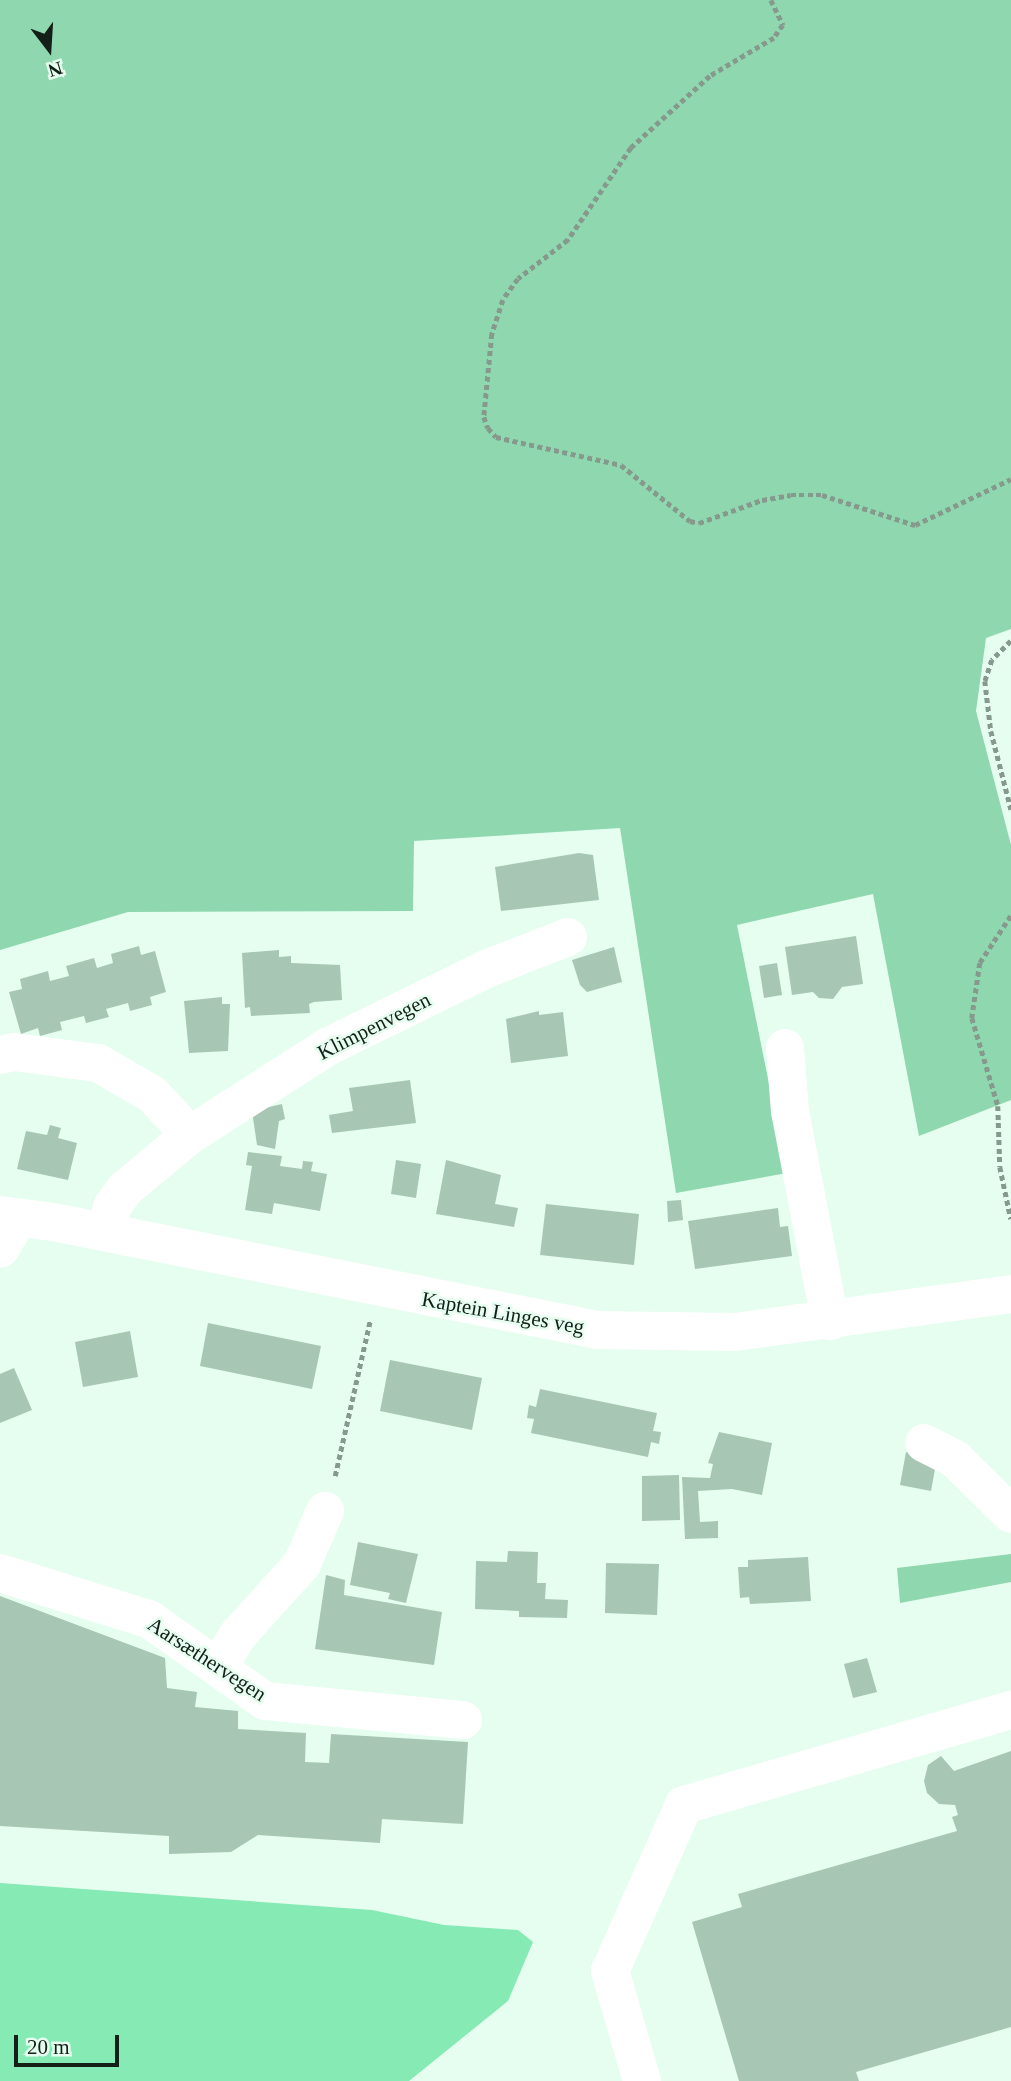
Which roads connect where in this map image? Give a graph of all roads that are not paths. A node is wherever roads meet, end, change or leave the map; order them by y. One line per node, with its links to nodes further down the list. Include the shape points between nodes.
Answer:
1 (568, 937): 4 (street, Klimpenvegen, via 520,954 363,1028)
2 (785, 1048): 8 (street, via 790,1111)
3 (0, 1055): 4 (street, via 14,1052 98,1063 152,1094)
4 (190, 1135): 6 (street, Klimpenvegen, via 125,1189)
5 (6, 1227): 6 (street, Kaptein Linges veg)
6 (104, 1232): 8 (street, Kaptein Linges veg, via 598,1330 736,1332)
7 (1011, 1294): 8 (street, Kaptein Linges veg)
8 (830, 1321)
9 (924, 1443): 11 (street, via 955,1459)
10 (325, 1511): 13 (street, via 302,1564 237,1636)
11 (1011, 1514)
12 (0, 1573): 13 (street, Aarsæthervegen, via 149,1619)
13 (218, 1668): 15 (street, Aarsæthervegen, via 265,1701)
14 (1011, 1710): 16 (street, via 684,1805 610,1971)
15 (463, 1720)
16 (642, 2081)

